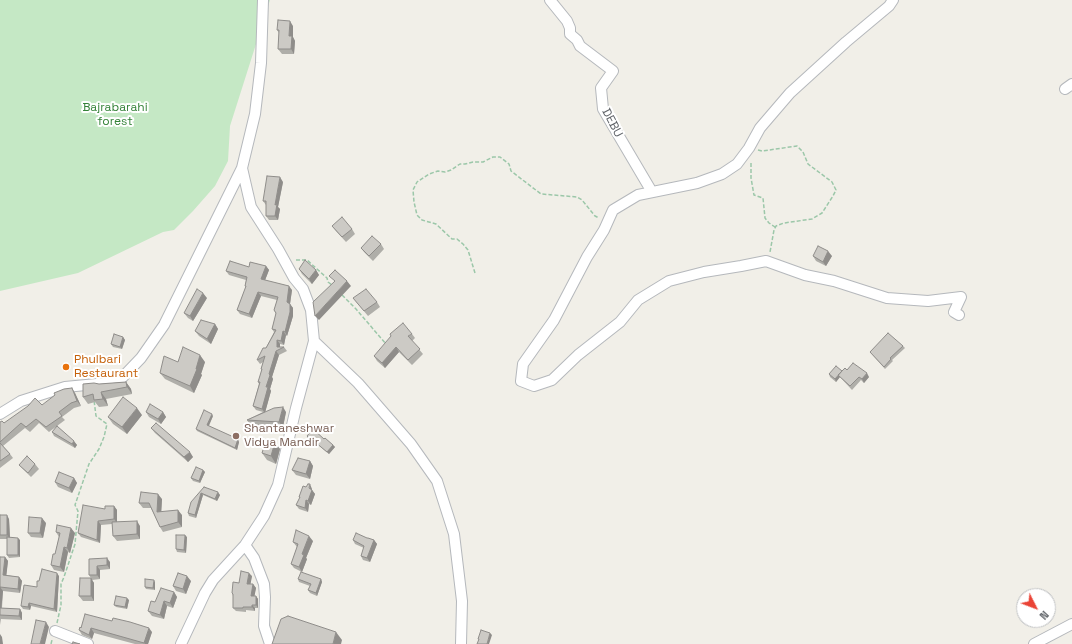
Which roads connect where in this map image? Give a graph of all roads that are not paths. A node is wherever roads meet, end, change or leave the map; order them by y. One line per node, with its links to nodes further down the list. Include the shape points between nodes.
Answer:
1 (263, 0): 4 (street, via 262,63 255,114)
2 (550, 0): 5 (street, DEBU, via 567,21 570,34 580,46 613,71 601,88 603,109)
3 (893, 0): 5 (street, via 790,93 760,128 737,164 722,174 697,183)
4 (242, 168): 7 (street, via 251,207 303,289 311,310); 8 (street, via 164,325 141,358 118,382 65,387 21,401)
5 (652, 192): 6 (street, via 638,195 613,210 554,320 523,364 521,382 534,386 552,380 578,355 620,322 638,300 669,281 766,261 887,298 928,301 961,297 954,312)
6 (958, 315)
7 (314, 341): 9 (street, via 278,485 264,516); 15 (street, via 358,382 411,444 437,481 454,534 462,601)
8 (0, 414)
9 (245, 545): 13 (street, via 213,580); 14 (street, via 254,558 264,584 264,626)
10 (1072, 624): 16 (street)
11 (55, 631): 12 (street)
12 (88, 644)
13 (181, 644)
14 (270, 644)
15 (461, 644)
16 (1034, 644)

